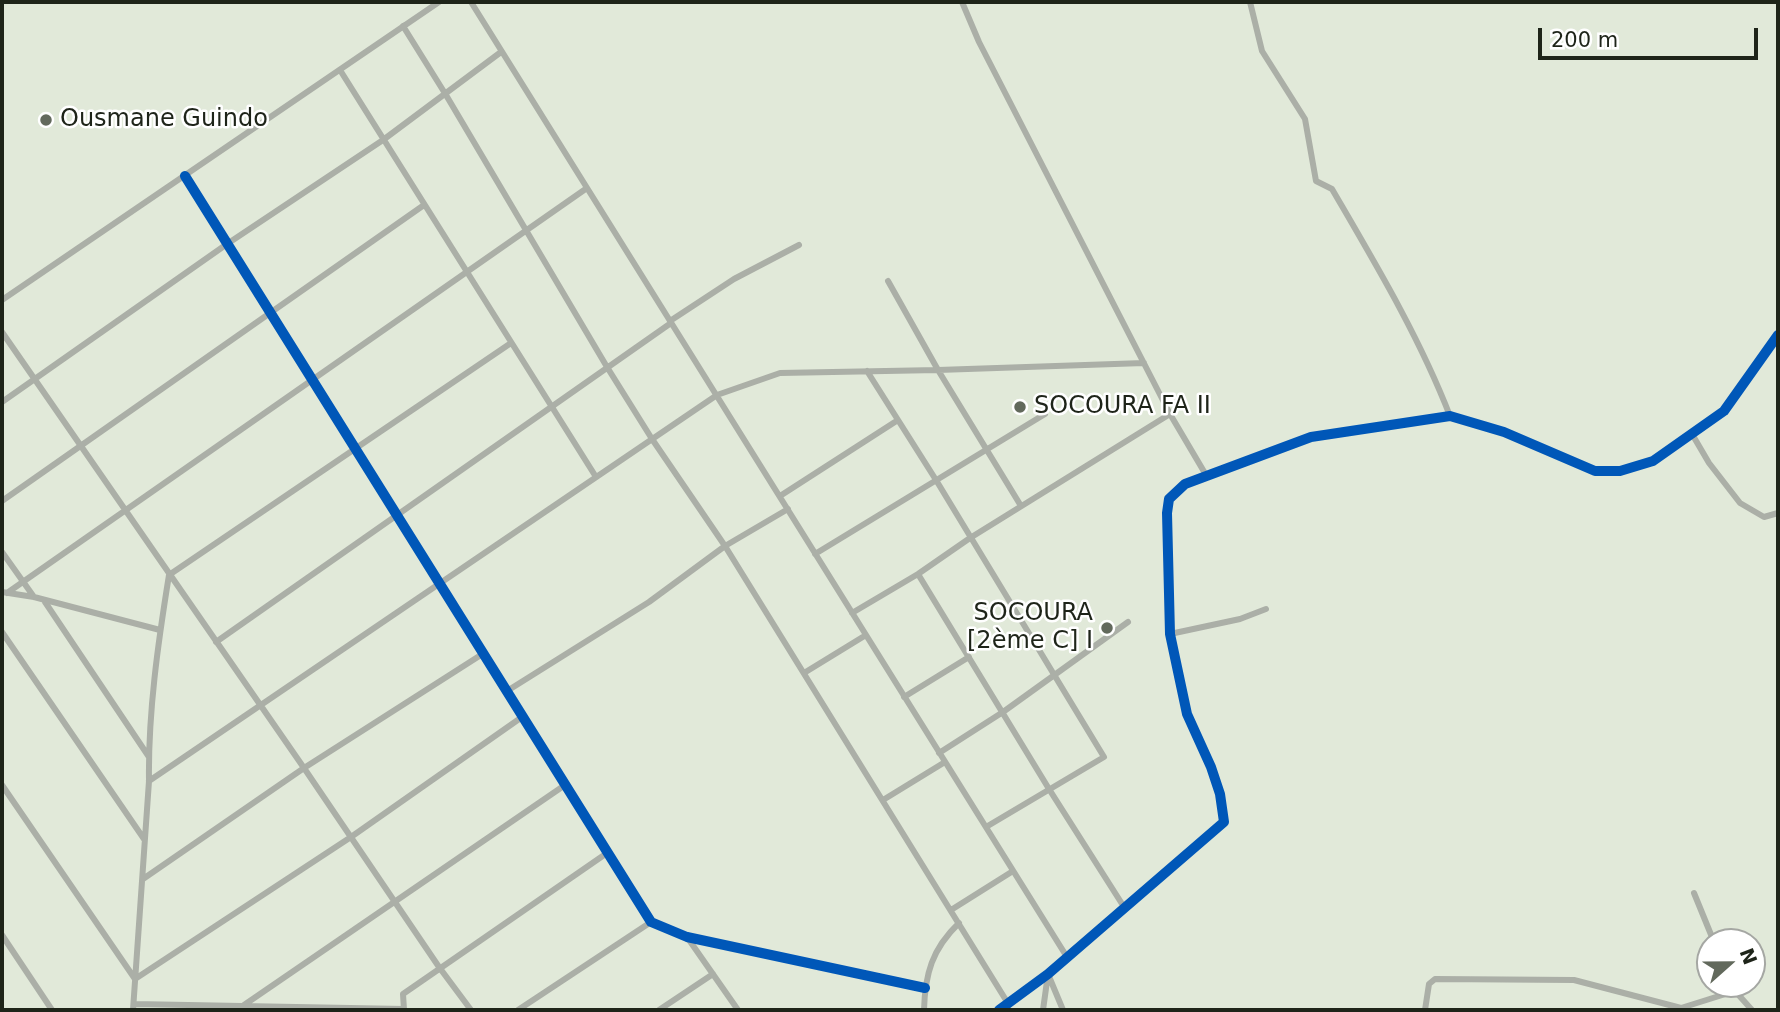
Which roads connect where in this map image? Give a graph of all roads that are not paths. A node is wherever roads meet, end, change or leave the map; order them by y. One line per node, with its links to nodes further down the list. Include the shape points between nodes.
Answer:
1 (439, 2): 5 (street)
2 (471, 2): 6 (street)
3 (962, 2): 24 (street)
4 (1250, 2): 35 (street, via 1262,51 1305,118 1316,181 1332,189 1406,318)
5 (403, 26): 7 (street); 8 (street)
6 (501, 52): 8 (street); 11 (street)
7 (340, 70): 9 (street); 10 (street)
8 (446, 95): 9 (street); 13 (street)
9 (383, 140): 12 (street); 14 (street)
10 (185, 176): 14 (street); 18 (street)
11 (587, 188): 13 (street); 20 (street)
12 (424, 205): 16 (street); 19 (street)
13 (526, 231): 16 (street); 25 (street)
14 (227, 244): 19 (street); 28 (street)
15 (799, 245): 20 (street, via 734,279)
16 (467, 272): 23 (street); 29 (street)
17 (888, 282): 26 (street)
18 (2, 300)
19 (270, 313): 29 (street); 39 (street)
20 (671, 322): 25 (street); 30 (street)
21 (2, 332): 28 (street)
22 (1778, 335): 37 (street, via 1724,411)
23 (511, 343): 32 (street); 40 (street)
24 (1144, 363): 26 (street); 34 (street)
25 (607, 367): 32 (street); 38 (street)
26 (938, 370): 27 (street); 41 (street)
27 (867, 371): 30 (street, via 780,373); 36 (street)
28 (35, 380): 31 (street); 39 (street)
29 (313, 380): 40 (street); 49 (street)
30 (717, 395): 38 (street); 45 (street)
31 (2, 402)
32 (552, 407): 43 (street); 51 (street)
33 (1045, 414): 41 (street)
34 (1170, 414): 42 (street); 47 (street)
35 (1450, 416): 37 (street, via 1504,432 1595,471 1620,471 1653,461); 42 (street, via 1320,435)
36 (898, 420): 44 (street); 45 (street)
37 (1692, 434): 50 (street, via 1740,503 1764,517)
38 (652, 439): 43 (street); 53 (street)
39 (80, 446): 46 (street); 49 (street)
40 (355, 448): 51 (street); 57 (street)
41 (988, 448): 44 (street); 47 (street)
42 (1206, 475): 68 (street, via 1185,484 1169,499)
43 (596, 477): 59 (street)
44 (936, 480): 52 (street); 55 (street)
45 (779, 496): 48 (street)
46 (2, 501)
47 (1021, 506): 52 (street)
48 (788, 509): 53 (street); 55 (street)
49 (125, 511): 57 (street); 58 (street)
50 (1778, 513)
51 (397, 515): 59 (street); 71 (street)
52 (970, 538): 56 (street); 76 (street)
53 (725, 546): 75 (street); 77 (street, via 649,602)
54 (2, 552): 58 (street)
55 (815, 554): 64 (street)
56 (918, 574): 64 (street); 74 (street)
57 (169, 575): 66 (street); 71 (street)
58 (23, 582): 60 (street); 61 (street)
59 (439, 583): 73 (street); 79 (street)
60 (4, 593): 61 (street)
61 (34, 597): 62 (street)
62 (45, 602): 66 (street); 83 (street)
63 (1266, 609): 68 (street)
64 (852, 613): 69 (street)
65 (1128, 622): 76 (street)
66 (160, 630): 83 (street)
67 (2, 632): 70 (street)
68 (1170, 634): 99 (street, via 1187,714 1211,766 1225,817 1221,826)
69 (866, 635): 75 (street); 78 (street)
70 (9, 642): 72 (street); 93 (street)
71 (216, 642): 79 (street)
72 (2, 647)
73 (484, 653): 77 (street); 85 (street)
74 (970, 657): 78 (street); 80 (street)
75 (804, 673): 90 (street)
76 (1055, 676): 80 (street); 89 (street, via 1104,757)
77 (507, 691): 81 (street)
78 (904, 697): 82 (street)
79 (260, 705): 85 (street); 86 (street)
80 (1003, 712): 82 (street); 89 (street)
81 (522, 717): 88 (street); 92 (street)
82 (939, 753): 84 (street)
83 (149, 757): 86 (street)
84 (945, 762): 90 (street); 91 (street)
85 (304, 768): 92 (street); 96 (street)
86 (149, 781): 93 (street)
87 (2, 785): 110 (street)
88 (565, 785): 94 (street); 98 (street)
89 (1049, 789): 91 (street); 99 (street)
90 (883, 800): 100 (street)
91 (986, 827): 95 (street)
92 (351, 837): 98 (street); 110 (street)
93 (144, 839): 96 (street)
94 (607, 853): 101 (street); 107 (street)
95 (1013, 871): 100 (street); 106 (street)
96 (143, 879): 110 (street)
97 (1694, 893): 103 (street)
98 (394, 902): 107 (street); 113 (street)
99 (1124, 907): 106 (street)
100 (951, 910): 102 (street)
101 (650, 922): 105 (street); 119 (street)
102 (959, 923): 111 (street, via 934,954); 114 (street)
103 (1708, 928)
104 (2, 935): 116 (street)
105 (687, 937): 108 (street); 111 (street)
106 (1067, 957): 109 (street)
107 (439, 967): 117 (street, via 403,994); 118 (street)
108 (713, 974): 120 (street); 121 (street)
109 (1048, 974): 114 (street); 124 (street); 125 (street)
110 (135, 979): 115 (street)
111 (925, 988): 122 (street)
112 (1707, 998): 126 (street, via 1681,1009 1574,980 1435,979 1429,984)
113 (244, 1004): 115 (street); 117 (street)
114 (1009, 1004): 123 (street)
115 (134, 1007)
116 (52, 1010)
117 (404, 1010)
118 (471, 1010)
119 (518, 1010)
120 (659, 1010)
121 (738, 1010)
122 (924, 1010)
123 (999, 1010)
124 (1043, 1010)
125 (1063, 1010)
126 (1425, 1010)

